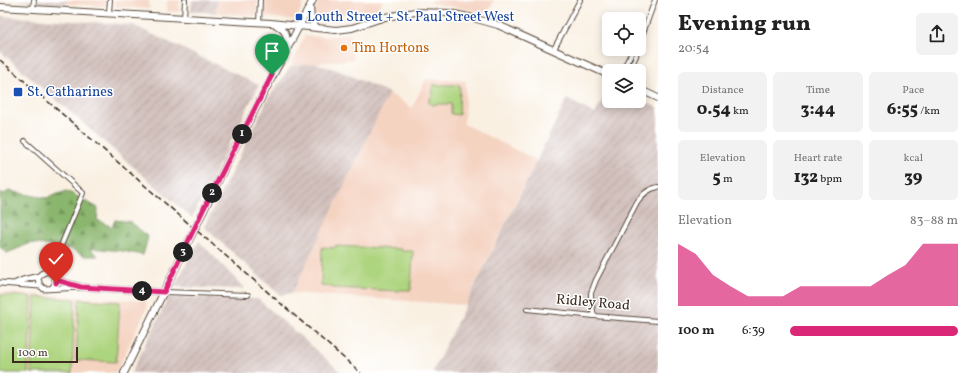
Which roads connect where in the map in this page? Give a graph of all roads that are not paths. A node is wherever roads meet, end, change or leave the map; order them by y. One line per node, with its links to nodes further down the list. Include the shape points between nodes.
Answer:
1 (34, 0): 9 (street)
2 (110, 0): 10 (street)
3 (185, 0): 11 (street)
4 (260, 0): 12 (street)
5 (580, 0): 17 (street)
6 (655, 0): 14 (street)
7 (311, 3): 15 (main road); 16 (main road, via 311,20)
8 (0, 7): 9 (main road)
9 (33, 8): 10 (main road)
10 (109, 12): 11 (main road)
11 (184, 18): 12 (main road)
12 (259, 23): 13 (main road)
13 (271, 23): 15 (main road); 18 (main road, via 282,28 288,38)
14 (646, 25)
15 (298, 26): 16 (main road); 18 (main road)
16 (316, 28): 17 (main road, via 352,28 384,17 435,12 498,25)
17 (554, 49): 19 (main road)
18 (282, 58): 33 (main road)
19 (602, 72)
20 (646, 93): 21 (main road)
21 (658, 98)
22 (25, 142): 24 (street, via 83,192)
23 (658, 187): 36 (street, via 642,194 596,280 591,293)
24 (58, 252): 25 (street); 27 (street)
25 (47, 271): 26 (street); 27 (street)
26 (39, 276): 29 (street); 30 (street)
27 (55, 277): 31 (street); 32 (street)
28 (0, 283): 29 (street)
29 (16, 283): 30 (street)
30 (40, 286): 32 (street, via 44,289)
31 (81, 287): 32 (street); 33 (street)
32 (52, 288)
33 (164, 292): 34 (street); 38 (main road)
34 (248, 295)
35 (527, 309): 36 (street, Ridley Road)
36 (594, 316): 37 (street, Ridley Road)
37 (658, 321)
38 (124, 373)

